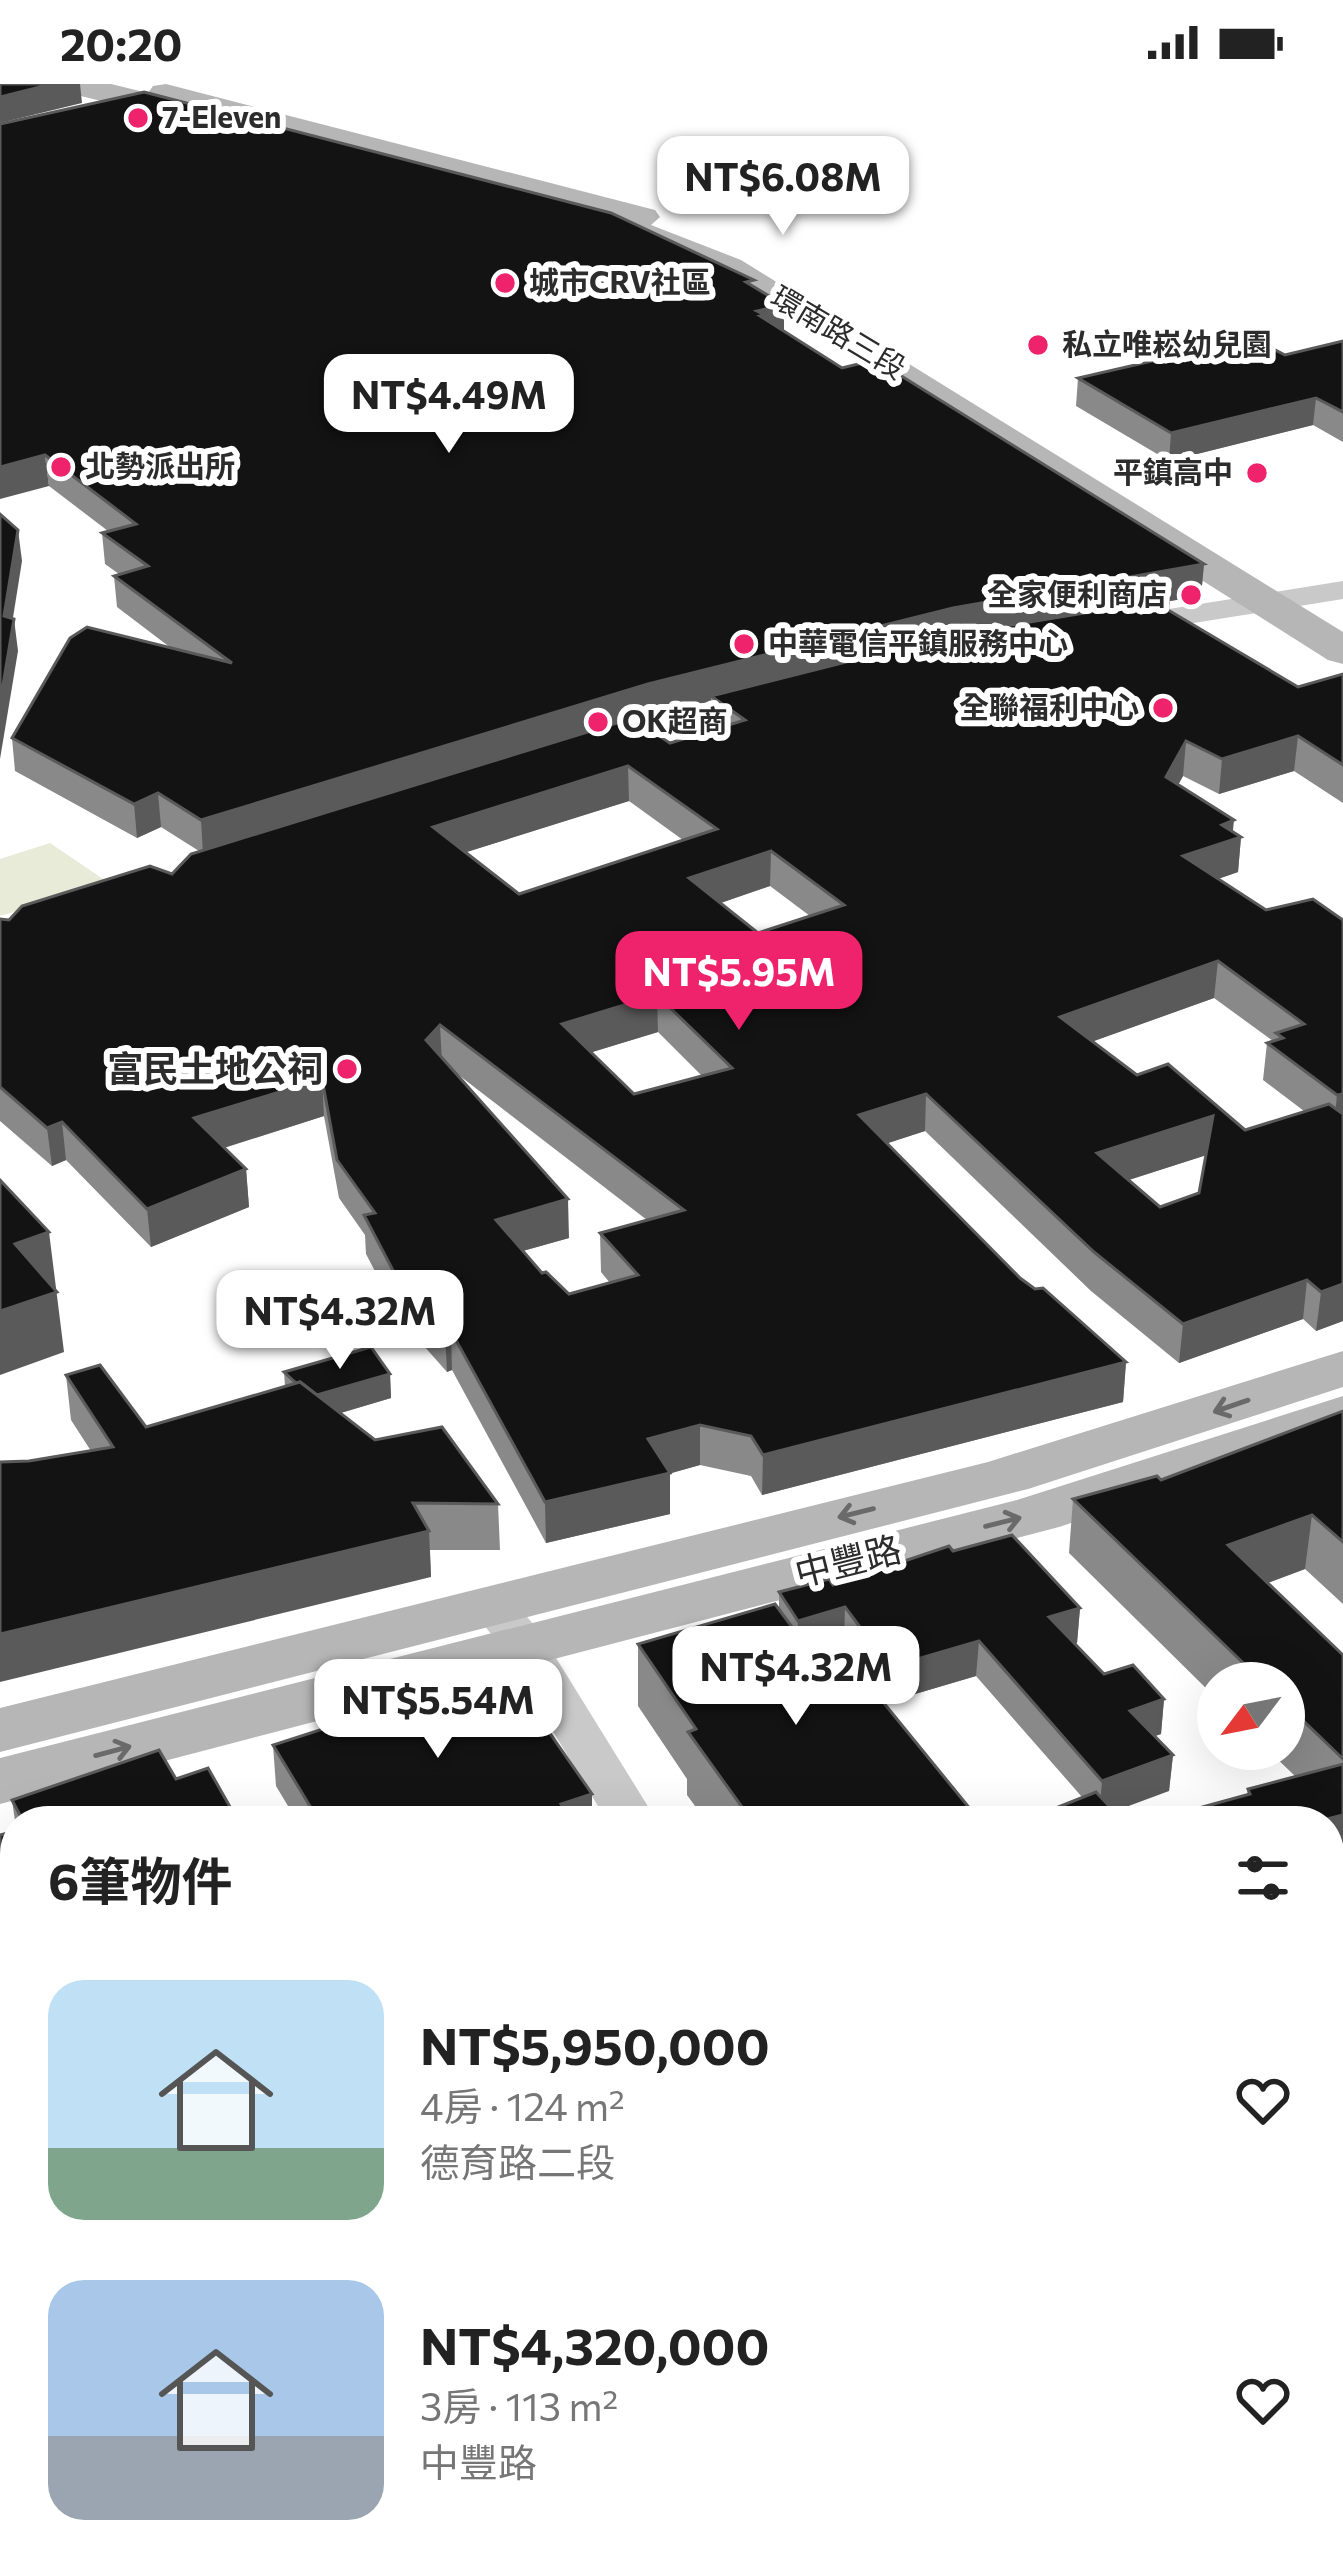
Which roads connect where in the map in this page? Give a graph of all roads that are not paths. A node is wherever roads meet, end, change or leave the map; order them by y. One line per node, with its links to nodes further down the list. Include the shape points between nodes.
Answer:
1 (229, 84): 2 (main road)
2 (149, 94): 3 (main road, 環南路三段); 5 (main road, 環南路三段, via 648,219 719,244 995,401); 6 (main road, 環南路三段, via 692,249)
3 (77, 101)
4 (1343, 590): 5 (street)
5 (1305, 595): 6 (street); 7 (main road, 環南路三段)
6 (1263, 601): 8 (street); 9 (main road, 環南路三段)
7 (1343, 619)
8 (1086, 631)
9 (1343, 651)
10 (796, 694): 11 (street)
11 (578, 754)
12 (1343, 1368): 14 (main road, 中豐路, one-way to 14)
13 (1343, 1414): 14 (main road, 中豐路, one-way to 13, via 1037,1514)
14 (508, 1625): 15 (main road, 中豐路); 16 (main road, 中豐路, one-way to 14); 17 (street)
15 (0, 1730)
16 (0, 1781)
17 (623, 1806)

